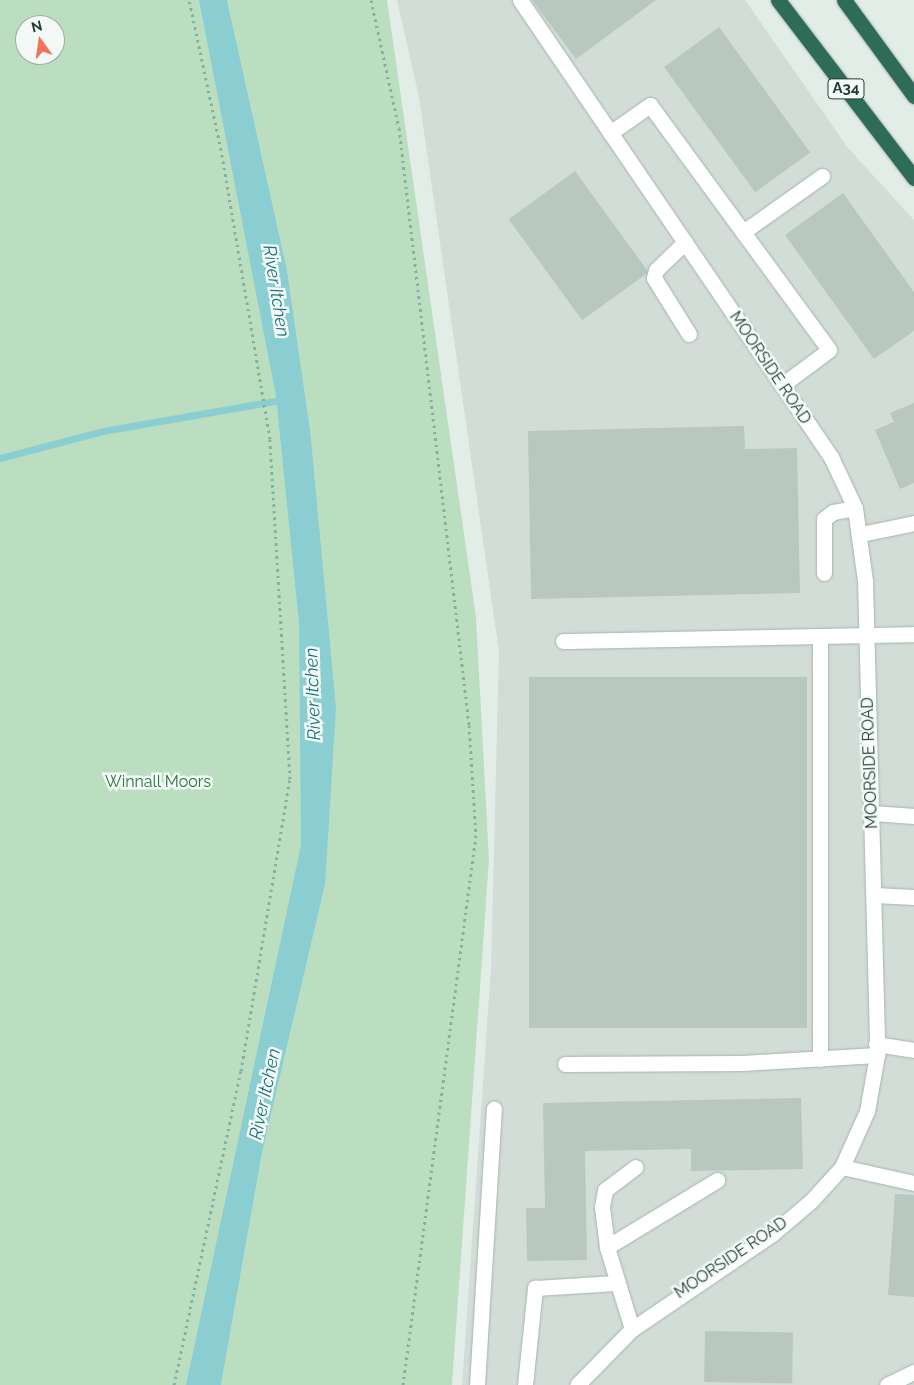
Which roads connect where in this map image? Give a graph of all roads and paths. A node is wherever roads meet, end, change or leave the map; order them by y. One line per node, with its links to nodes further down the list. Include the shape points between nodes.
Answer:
1 (189, 0): 39 (path, via 221,150 270,439 290,779 241,1071)
2 (371, 0): 40 (path, via 399,128 469,726 476,835)
3 (520, 0): 7 (street, MOORSIDE ROAD)
4 (778, 0): 9 (highway, A34)
5 (844, 0): 6 (highway)
6 (914, 96)
7 (610, 133): 10 (street, via 650,105); 11 (street, MOORSIDE ROAD)
8 (822, 176): 10 (street)
9 (914, 178)
10 (743, 232): 13 (street, via 829,350)
11 (685, 242): 12 (street, via 656,270 654,278); 13 (street, MOORSIDE ROAD)
12 (689, 334)
13 (782, 385): 14 (street, MOORSIDE ROAD, via 831,457)
14 (855, 508): 16 (street, MOORSIDE ROAD); 17 (street, via 833,512 824,519)
15 (914, 523): 16 (street)
16 (861, 534): 19 (street, MOORSIDE ROAD)
17 (824, 573)
18 (914, 634): 19 (street)
19 (864, 635): 20 (street); 22 (street, MOORSIDE ROAD)
20 (820, 636): 21 (street); 28 (street)
21 (563, 641)
22 (872, 813): 23 (street); 24 (street, MOORSIDE ROAD)
23 (914, 816)
24 (875, 895): 25 (street); 26 (street, MOORSIDE ROAD)
25 (914, 896)
26 (877, 1050): 27 (street); 28 (street); 32 (street, MOORSIDE ROAD, via 867,1111)
27 (914, 1050)
28 (820, 1058): 29 (street)
29 (565, 1064)
30 (494, 1109): 41 (street)
31 (635, 1167): 35 (street, via 606,1190 602,1207)
32 (842, 1167): 34 (street); 37 (street, MOORSIDE ROAD, via 772,1234)
33 (717, 1180): 35 (street)
34 (914, 1183)
35 (607, 1247): 36 (street)
36 (616, 1282): 37 (street); 42 (street, via 534,1288)
37 (632, 1329): 43 (street, MOORSIDE ROAD)
38 (914, 1372): 44 (street)
39 (174, 1385)
40 (403, 1385)
41 (477, 1385)
42 (525, 1385)
43 (577, 1385)
44 (887, 1385)

